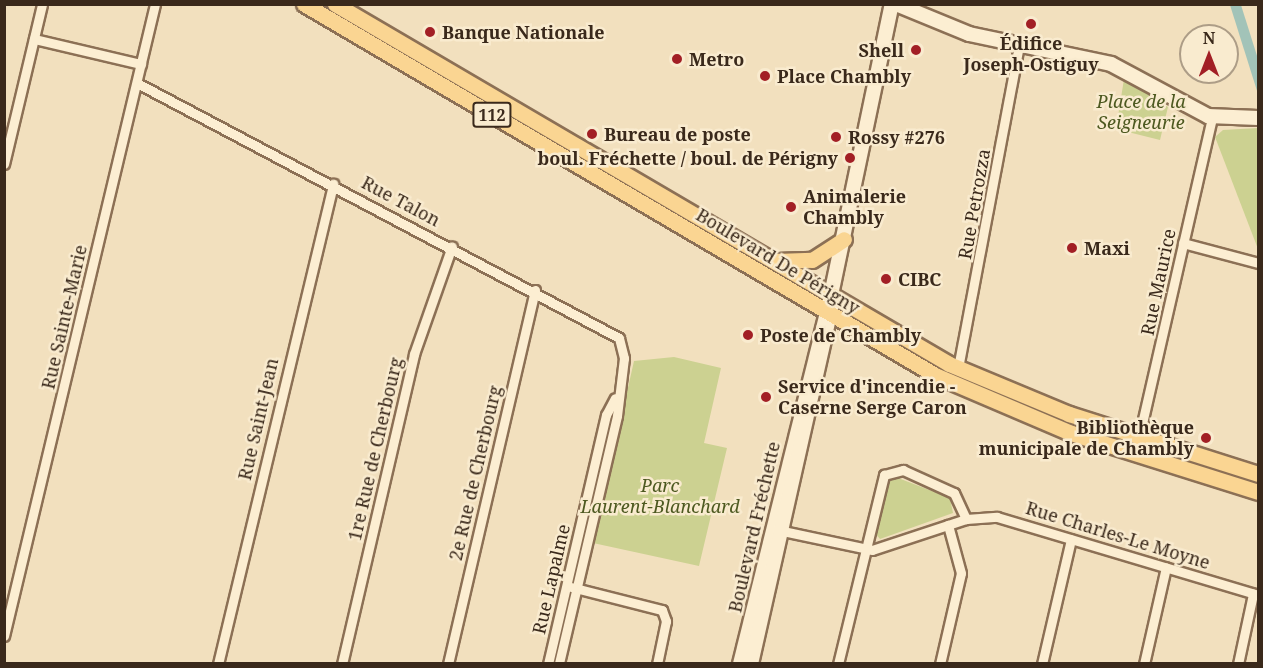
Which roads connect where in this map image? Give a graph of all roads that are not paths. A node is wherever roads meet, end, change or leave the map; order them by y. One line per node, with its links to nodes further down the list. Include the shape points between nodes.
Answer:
1 (42, 4): 6 (street)
2 (155, 4): 8 (street, Rue Sainte-Marie)
3 (304, 4): 22 (main road, Boulevard De Périgny / 112)
4 (335, 4): 18 (main road, Boulevard De Périgny / 112)
5 (894, 4): 7 (street, via 956,30); 15 (street, Boulevard Fréchette)
6 (34, 39): 8 (street); 12 (street)
7 (1019, 44): 10 (street, via 1117,66); 24 (street, Rue Petrozza)
8 (141, 64): 9 (street, Rue Sainte-Marie)
9 (137, 83): 14 (street, Rue Talon); 39 (street, Rue Sainte-Marie)
10 (1212, 117): 11 (street); 16 (street, Rue Maurice)
11 (1254, 119)
12 (9, 128): 13 (street)
13 (4, 164)
14 (333, 184): 17 (street, Rue Talon); 40 (street, Rue Saint-Jean)
15 (844, 239): 18 (main road, via 806,262); 21 (street, Boulevard Fréchette)
16 (1183, 243): 19 (street); 26 (street, Rue Maurice)
17 (452, 246): 20 (street, Rue Talon); 41 (street, 1re Rue de Cherbourg, via 414,354)
18 (773, 261): 21 (main road, Boulevard De Périgny / 112)
19 (1258, 263)
20 (535, 290): 23 (street, Rue Talon, via 613,333 623,347); 42 (street, 2e Rue de Cherbourg)
21 (831, 295): 22 (street, Boulevard Fréchette); 24 (main road, Boulevard De Périgny / 112)
22 (828, 313): 27 (main road, Boulevard De Périgny / 112, via 983,398); 32 (street, Boulevard Fréchette)
23 (622, 368): 25 (street, Rue Lapalme)
24 (958, 368): 26 (main road, Boulevard De Périgny / 112)
25 (615, 398): 36 (street, Rue Lapalme, via 606,415); 37 (street, Rue Lapalme, via 617,416)
26 (1140, 437): 27 (street, Rue Maurice); 28 (main road, Boulevard De Périgny / 112)
27 (1135, 454): 29 (main road, Boulevard De Périgny / 112)
28 (1258, 474)
29 (1258, 492)
30 (966, 519): 31 (street, Rue Charles-Le Moyne); 33 (street, Rue Charles-Le Moyne, via 1001,518); 34 (street, via 954,493 891,470 881,482)
31 (948, 525): 34 (street, Rue Charles-Le Moyne, via 898,544); 49 (street, via 961,573)
32 (777, 530): 34 (street, Rue Charles-Le Moyne); 46 (street, Boulevard Fréchette); 47 (street, Boulevard Fréchette)
33 (1071, 539): 35 (street, Rue Charles-Le Moyne); 50 (street)
34 (864, 550): 48 (street)
35 (1166, 567): 38 (street, Rue Charles-Le Moyne); 51 (street)
36 (566, 586): 37 (street); 43 (street, Rue Lapalme)
37 (577, 588): 44 (street, Rue Lapalme); 45 (street, via 664,612)
38 (1256, 594): 52 (street)
39 (4, 636)
40 (218, 663)
41 (342, 663)
42 (448, 663)
43 (548, 663)
44 (559, 663)
45 (657, 663)
46 (740, 663)
47 (751, 663)
48 (838, 663)
49 (940, 663)
50 (1042, 663)
51 (1144, 663)
52 (1238, 663)

